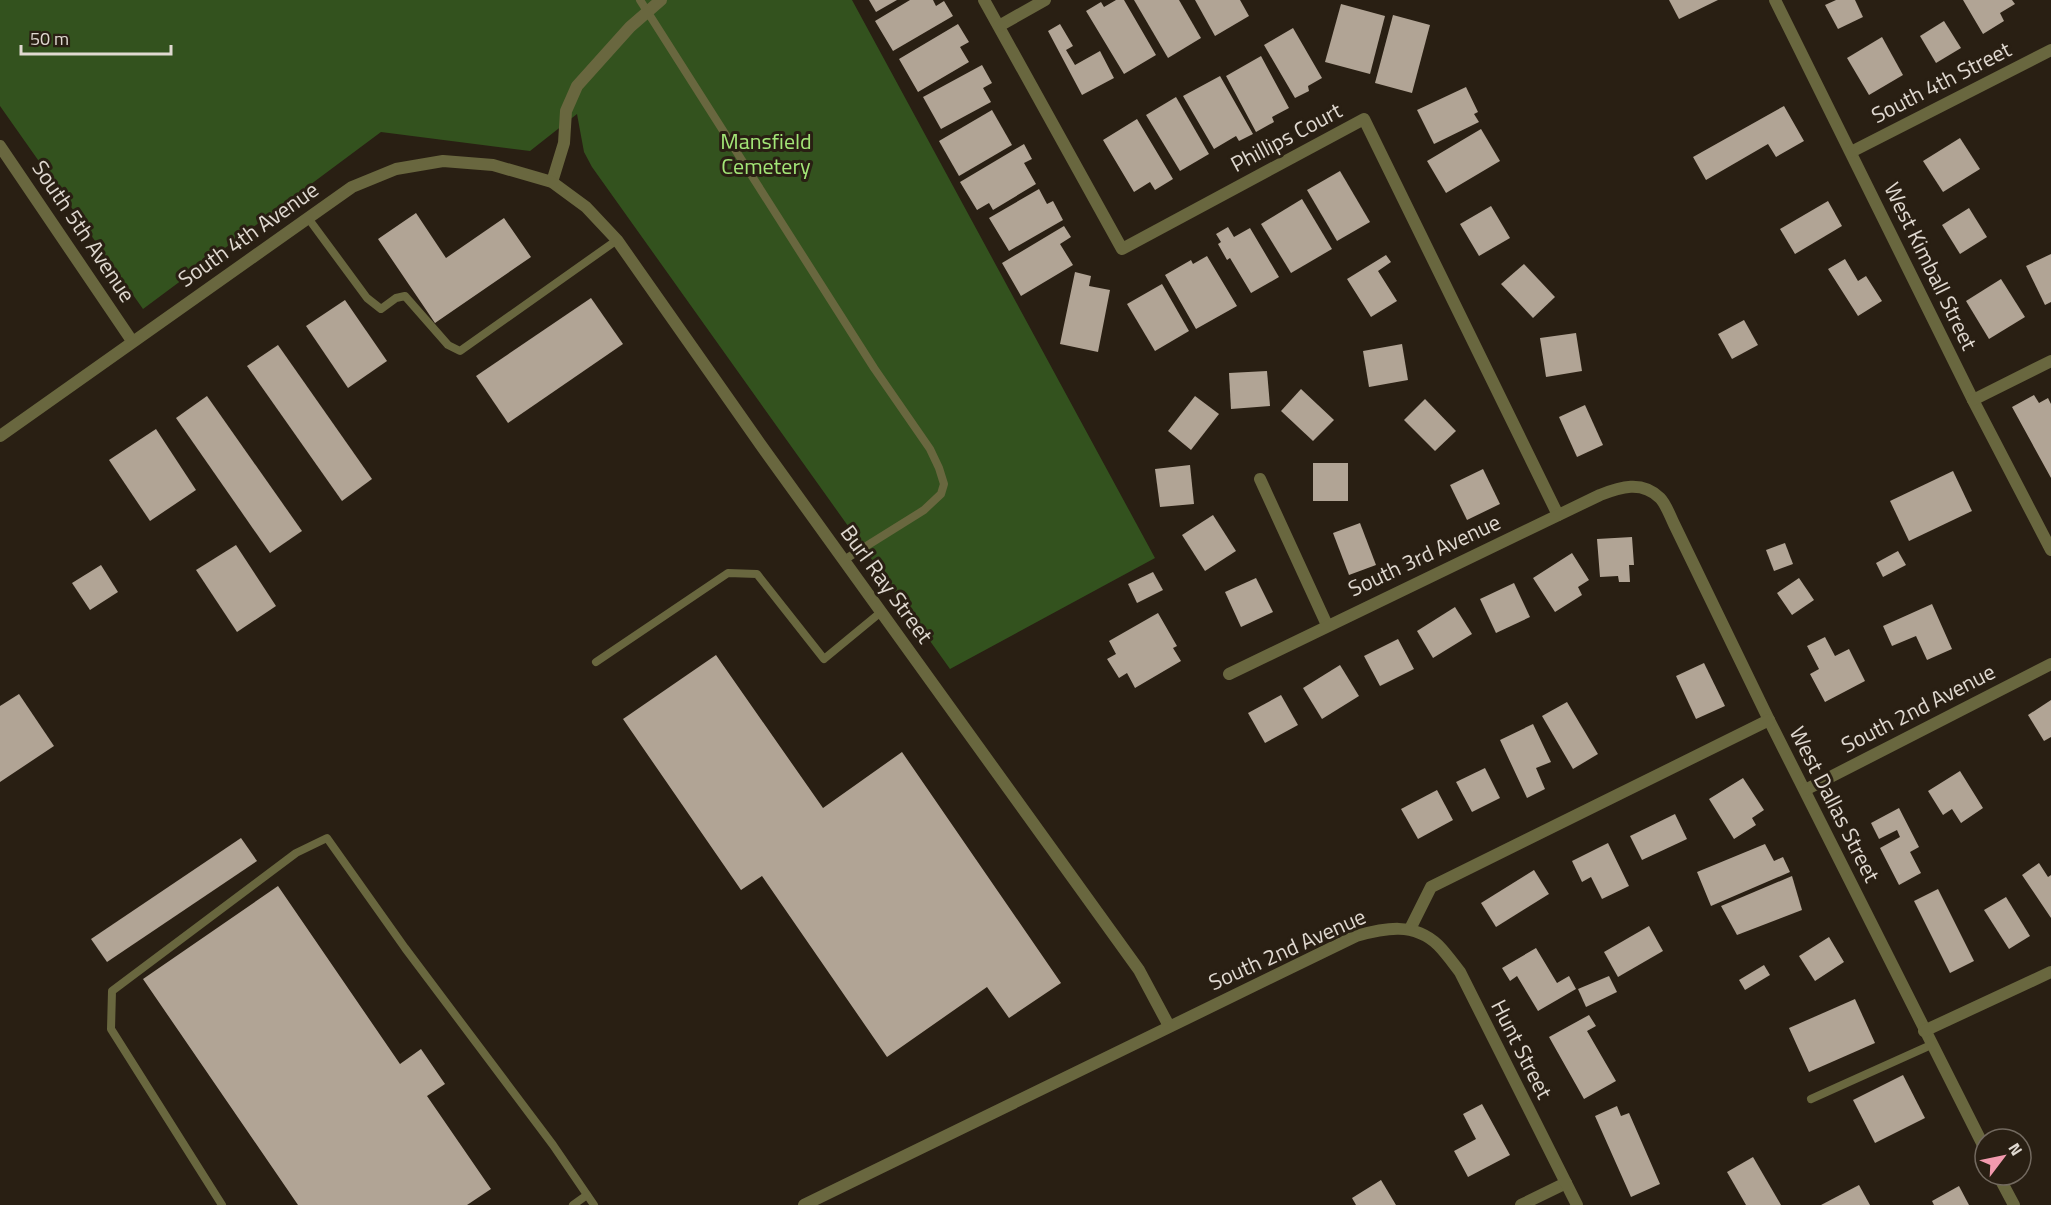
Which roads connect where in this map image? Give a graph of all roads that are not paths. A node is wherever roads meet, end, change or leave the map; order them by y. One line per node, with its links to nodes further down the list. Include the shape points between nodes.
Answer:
1 (640, 0): 6 (lane)
2 (661, 0): 6 (street)
3 (984, 0): 7 (street, Phillips Court)
4 (1045, 0): 7 (street)
5 (1775, 0): 10 (street, West Kimball Street)
6 (647, 12): 11 (street, via 577,86 566,111 564,143); 22 (lane, via 939,468 944,484 924,510)
7 (999, 26): 20 (street, Phillips Court, via 1122,249 1364,119)
8 (2051, 50): 10 (street, South 4th Street)
9 (0, 146): 14 (street, South 5th Avenue)
10 (1851, 152): 16 (street, West Kimball Street)
11 (552, 182): 12 (street, South 4th Avenue, via 493,165 442,161 396,169 352,187); 13 (street, Burl Ray Street, via 586,207)
12 (308, 218): 13 (lane, via 367,298 381,309 405,296 448,345 460,351); 14 (street, South 4th Avenue)
13 (616, 240): 22 (street, Burl Ray Street)
14 (132, 340): 17 (street, South 4th Avenue)
15 (2051, 361): 16 (street)
16 (1973, 400): 21 (street, West Kimball Street)
17 (0, 436)
18 (1260, 479): 24 (street)
19 (1641, 486): 20 (street, South 3rd Avenue, via 1619,488); 28 (street, West Dallas Street, via 1660,498)
20 (1558, 515): 24 (street, South 3rd Avenue)
21 (2051, 550)
22 (844, 560): 23 (street, Burl Ray Street)
23 (881, 612): 25 (lane, via 824,659 758,574 728,573); 32 (street, Burl Ray Street, via 1139,970)
24 (1327, 625): 27 (street, South 3rd Avenue)
25 (596, 662)
26 (2051, 664): 29 (street, South 2nd Avenue)
27 (1230, 674)
28 (1769, 720): 29 (street, West Dallas Street); 30 (street, via 1431,887)
29 (1805, 790): 33 (street, West Dallas Street)
30 (1410, 929): 32 (street, South 2nd Avenue, via 1384,929 1356,936); 37 (street, Hunt Street, via 1437,944 1460,972)
31 (2051, 972): 33 (street)
32 (1169, 1026): 43 (street, South 2nd Avenue)
33 (1924, 1031): 34 (street, West Dallas Street)
34 (1931, 1045): 35 (lane); 36 (street, West Dallas Street)
35 (1811, 1099)
36 (1974, 1127)
37 (1566, 1183): 44 (street); 45 (street, Hunt Street)
38 (2004, 1187): 46 (street)
39 (586, 1195): 40 (lane, via 327,838 296,853 112,991 111,1029); 41 (lane); 42 (lane)
40 (222, 1205)
41 (573, 1205)
42 (594, 1205)
43 (804, 1205)
44 (1521, 1205)
45 (1577, 1205)
46 (2014, 1205)

